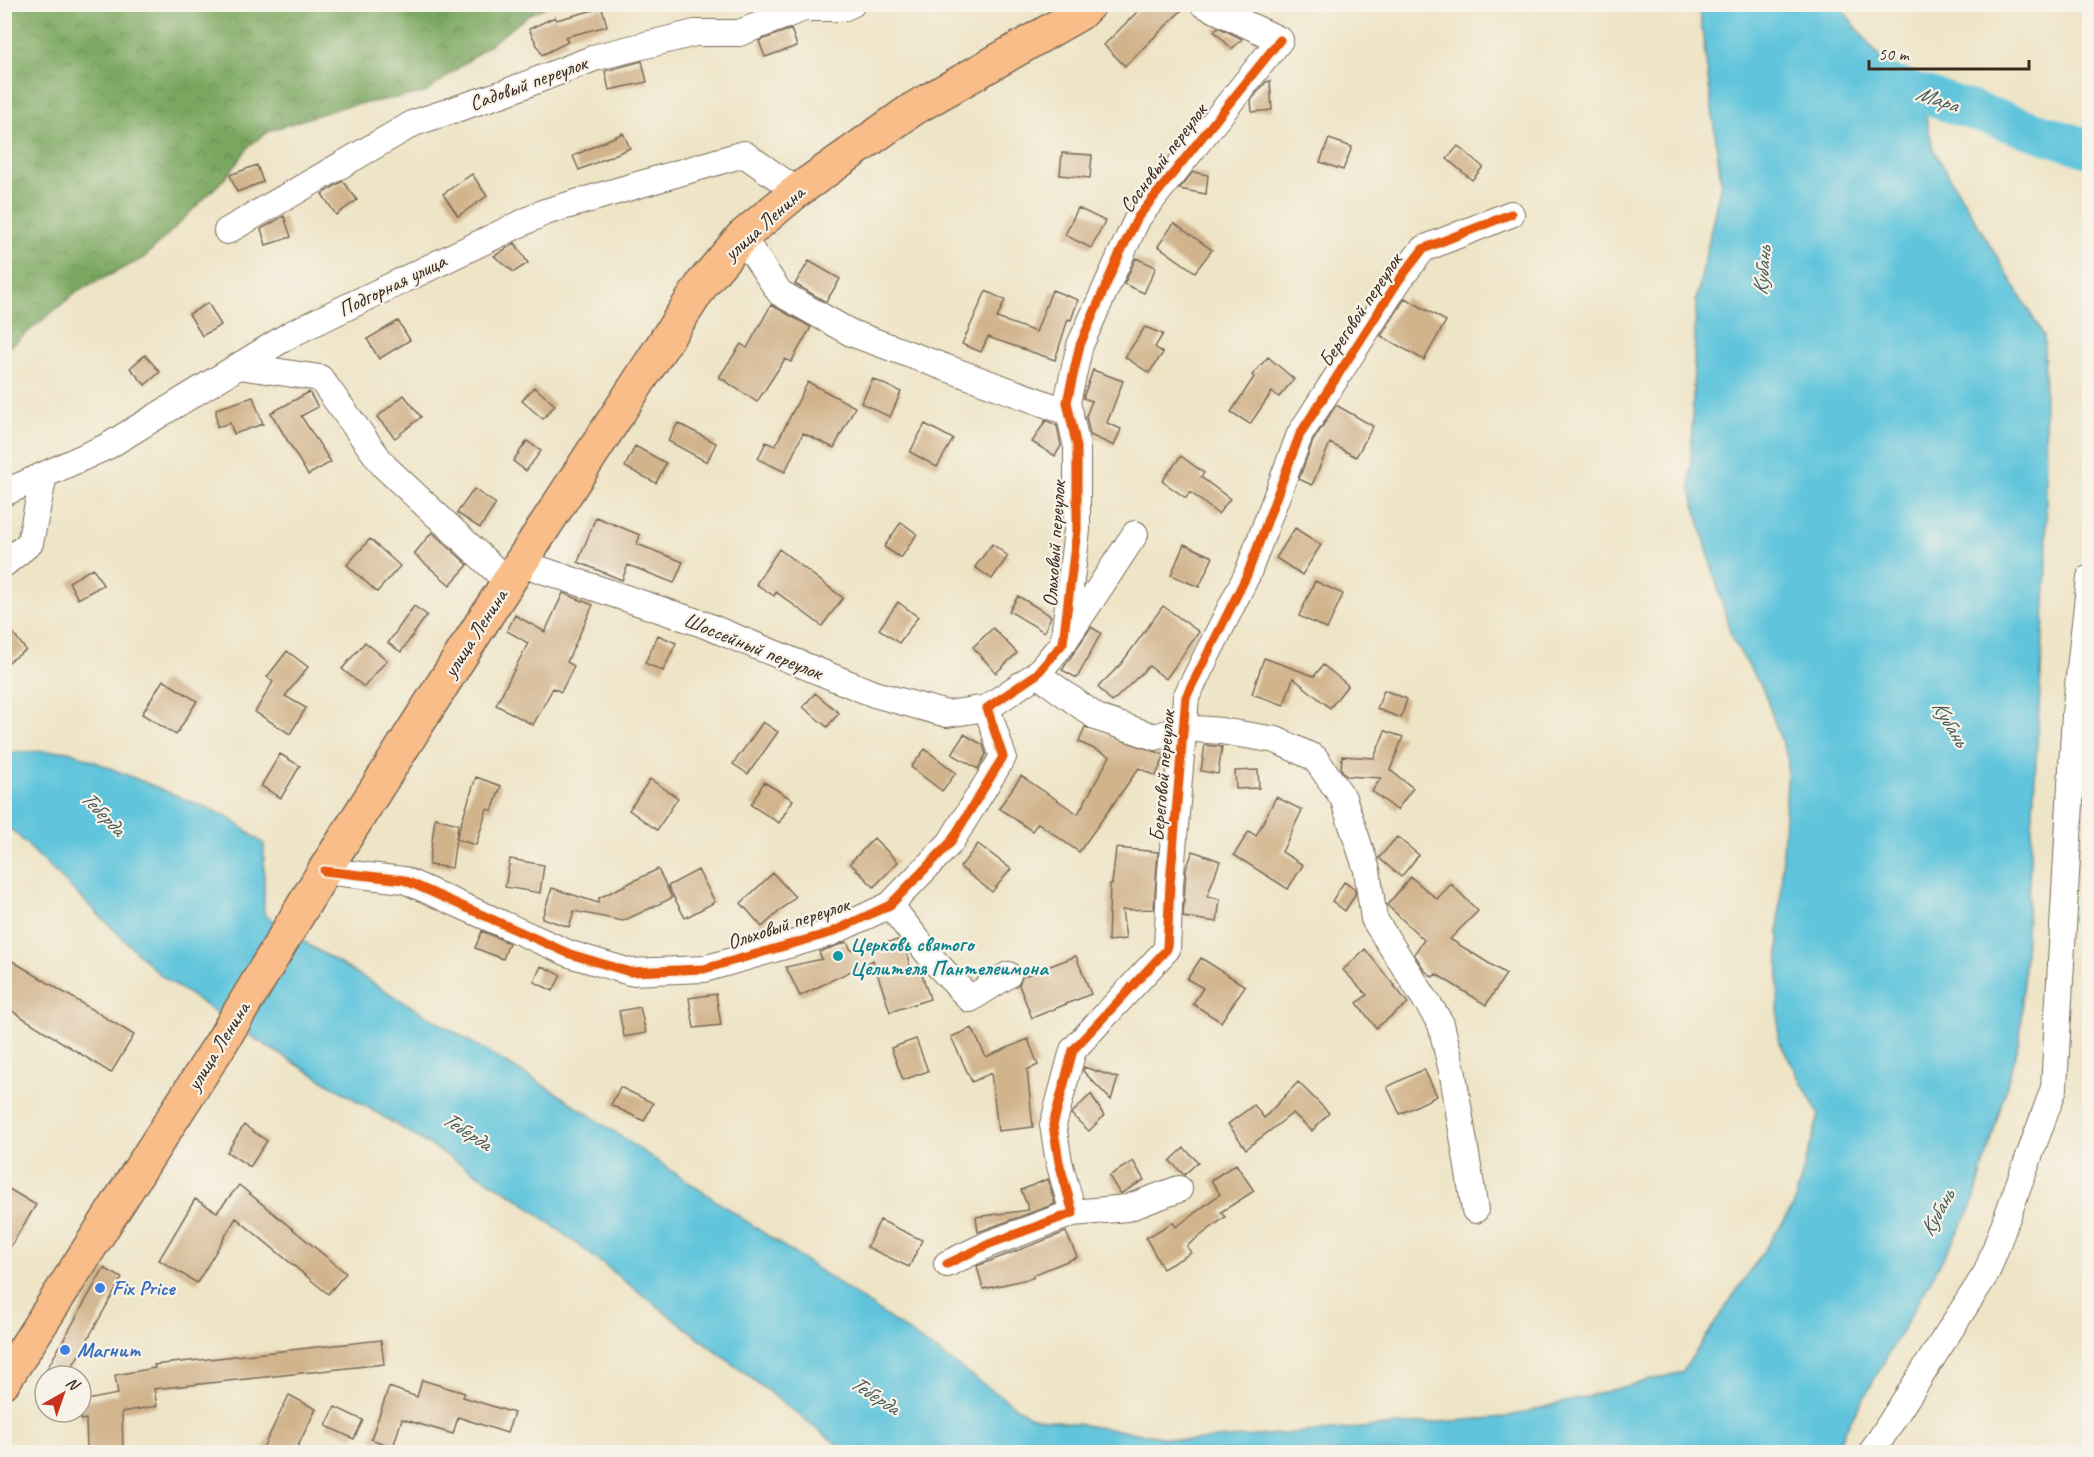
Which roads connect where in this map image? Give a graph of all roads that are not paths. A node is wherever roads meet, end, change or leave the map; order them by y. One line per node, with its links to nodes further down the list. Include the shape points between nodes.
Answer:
1 (852, 4): 6 (street, Садовый переулок, via 843,8 804,8 739,33 695,33 597,57 414,123)
2 (1203, 4): 9 (street, Сосновый переулок, via 1280,40 1138,217 1080,345 1067,402)
3 (1084, 9): 4 (main road, улица Ленина, via 913,109)
4 (797, 191): 7 (main road, улица Ленина); 8 (street, Подгорная улица, via 744,154 545,212 291,334)
5 (1511, 214): 19 (street, Береговой переулок, via 1423,249 1300,434 1246,575 1186,697)
6 (227, 231)
7 (742, 237): 9 (street, via 780,293 851,333); 14 (main road, улица Ленина, via 703,283)
8 (239, 366): 10 (street, Подгорная улица, via 108,446); 14 (street, Шоссейный переулок, via 320,378 384,466)
9 (1070, 413): 16 (street, Ольховый переулок, via 1077,447 1077,530)
10 (44, 475): 11 (street, Подгорная улица); 13 (street, via 30,543)
11 (4, 493)
12 (1135, 534): 16 (street)
13 (4, 564)
14 (515, 572): 18 (street, Шоссейный переулок, via 700,623 874,694 947,714); 20 (main road, улица Ленина)
15 (2090, 578): 28 (street, via 2075,714 2054,1088 1987,1272)
16 (1063, 643): 17 (street)
17 (1037, 674): 18 (street); 19 (street, Береговой переулок, via 1098,718 1155,737)
18 (987, 708): 21 (street, Ольховый переулок, via 1003,757 950,843)
19 (1184, 728): 24 (street, Береговой переулок, via 1276,740 1315,758 1343,798 1367,870 1374,919 1441,1024); 25 (street, Береговой переулок, via 1167,949 1073,1050 1053,1125)
20 (324, 871): 21 (street, Ольховый переулок, via 404,880 570,954 630,972 704,969 830,933); 27 (main road, улица Ленина, via 221,1043)
21 (890, 905): 22 (street, via 970,999)
22 (1008, 975)
23 (1179, 1189): 25 (street, via 1127,1208)
24 (1475, 1210)
25 (1072, 1213): 26 (street)
26 (947, 1264)
27 (4, 1381)
28 (1872, 1452)

